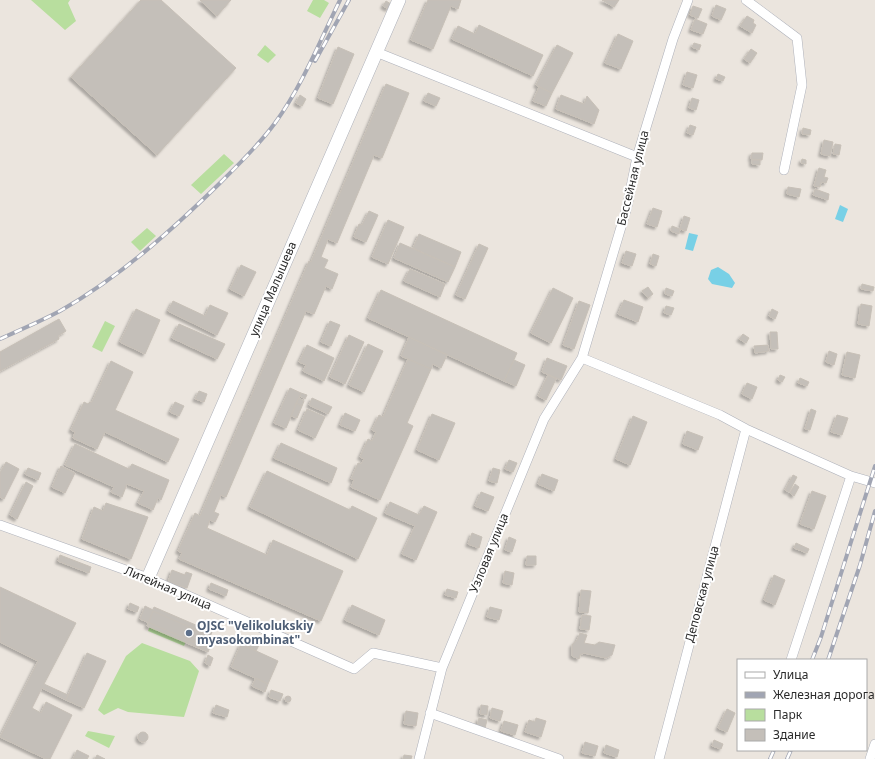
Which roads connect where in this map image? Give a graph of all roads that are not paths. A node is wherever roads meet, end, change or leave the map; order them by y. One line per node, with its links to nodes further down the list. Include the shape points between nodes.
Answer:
1 (399, 0): 4 (street, улица Малышева)
2 (688, 0): 5 (street, Бассейная улица, via 673,39)
3 (746, 0): 6 (street, via 797,38 802,85)
4 (376, 52): 5 (street); 12 (street, улица Малышева)
5 (637, 157): 7 (street, Бассейная улица, via 627,207)
6 (784, 170)
7 (582, 358): 8 (street, via 720,415); 14 (street, Узловая улица, via 544,419)
8 (746, 429): 9 (street); 19 (street, Деповская улица)
9 (851, 476): 10 (street); 13 (street)
10 (875, 483)
11 (0, 525): 12 (street, Литейная улица)
12 (148, 578): 14 (street, Литейная улица, via 354,669 373,653)
13 (791, 659)
14 (442, 668): 15 (street, Узловая улица)
15 (430, 713): 17 (street, Узловая улица); 18 (street)
16 (875, 744): 20 (street)
17 (419, 759)
18 (559, 759)
19 (659, 759)
20 (870, 759)

